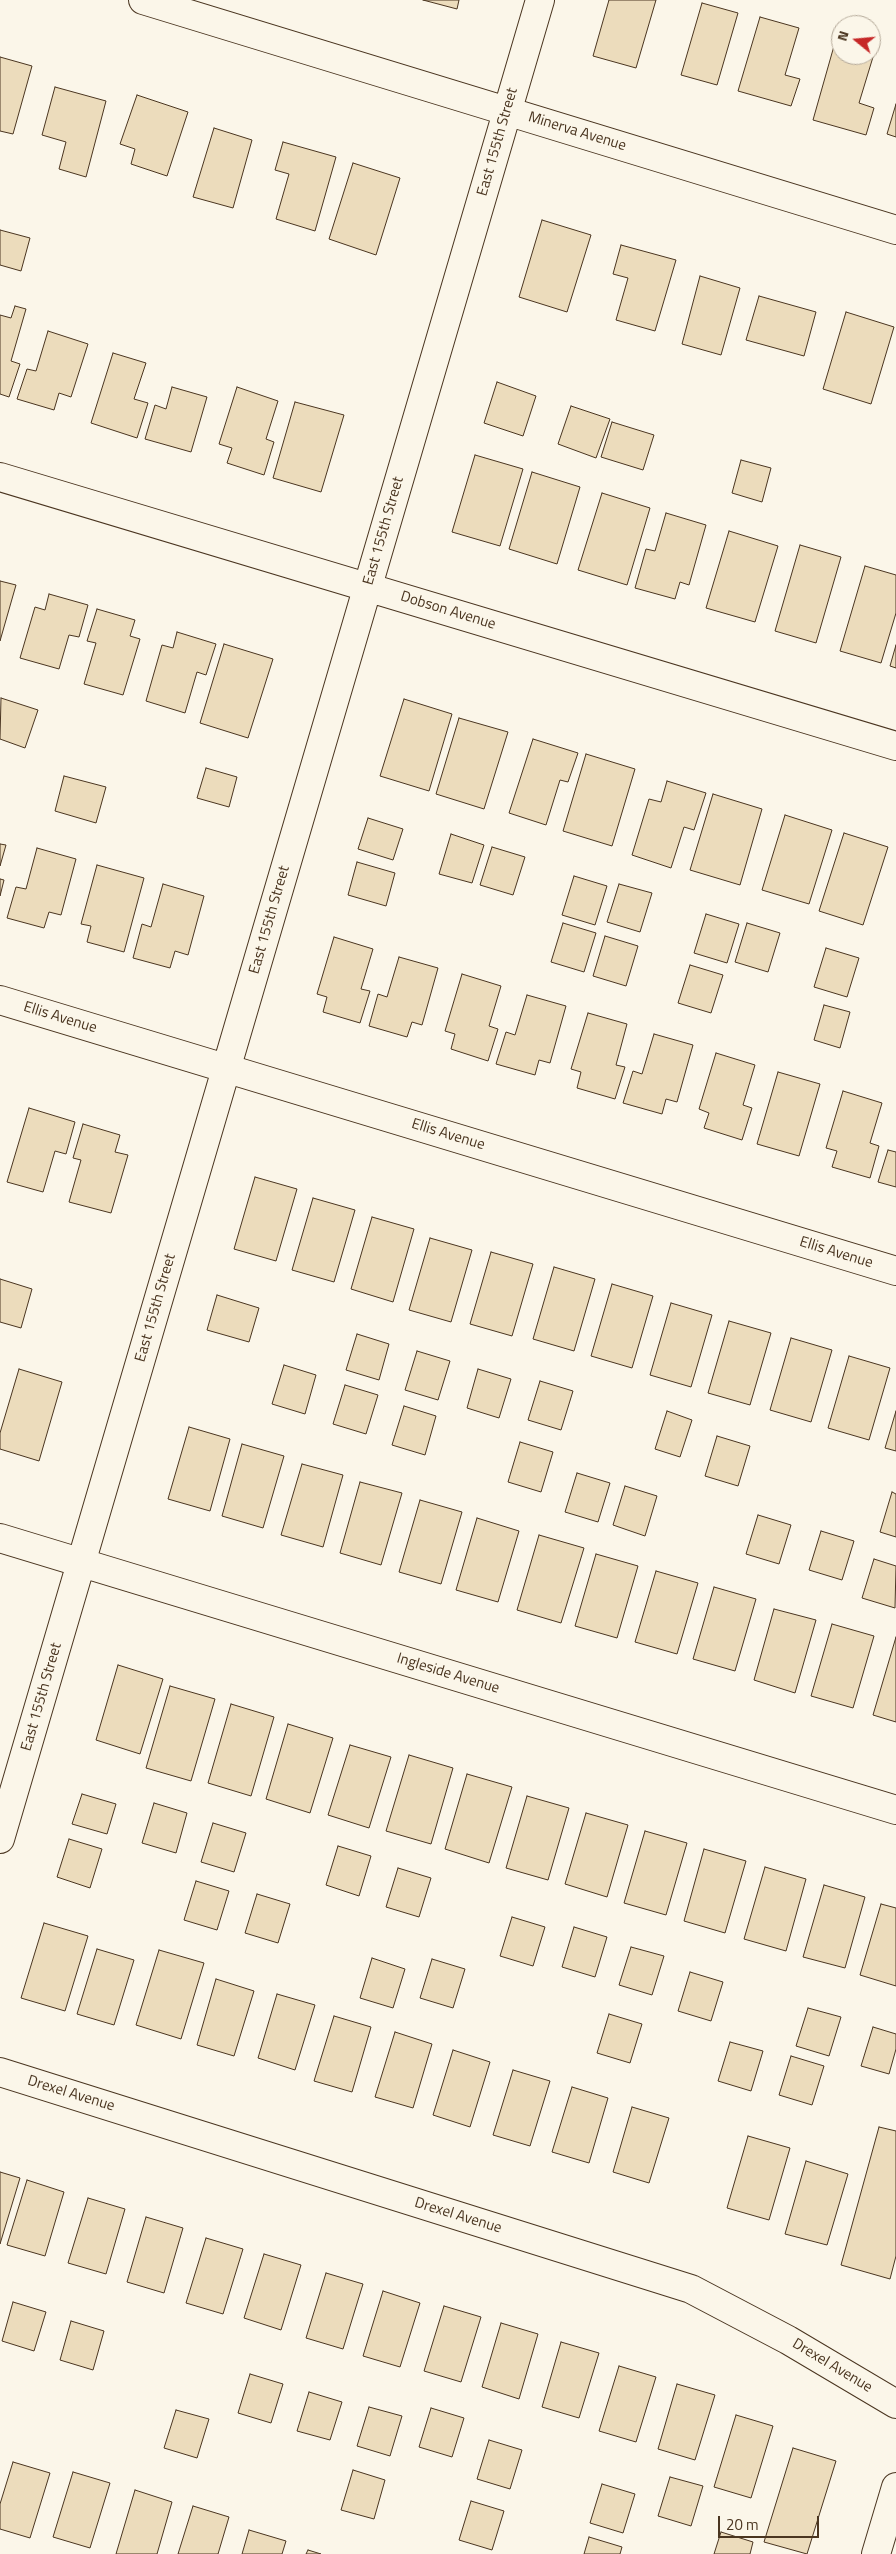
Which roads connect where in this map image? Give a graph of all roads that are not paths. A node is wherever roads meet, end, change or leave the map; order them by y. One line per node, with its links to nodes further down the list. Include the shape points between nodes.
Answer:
1 (143, 0): 3 (street, Minerva Avenue)
2 (540, 0): 3 (street, East 155th Street)
3 (507, 111): 4 (street, Minerva Avenue); 6 (street, East 155th Street)
4 (896, 230)
5 (0, 477): 6 (street, Dobson Avenue)
6 (368, 587): 7 (street, Dobson Avenue); 9 (street, East 155th Street)
7 (896, 746)
8 (0, 1000): 9 (street, Ellis Avenue)
9 (226, 1068): 10 (street, Ellis Avenue); 12 (street, East 155th Street)
10 (896, 1271)
11 (0, 1538): 12 (street, Ingleside Avenue)
12 (81, 1563): 13 (street, Ingleside Avenue); 14 (street, East 155th Street)
13 (896, 1810)
14 (0, 1839)
15 (0, 2072): 16 (street, Drexel Avenue, via 691,2289 788,2340)
16 (896, 2404)
17 (896, 2487): 18 (street)
18 (876, 2554)

